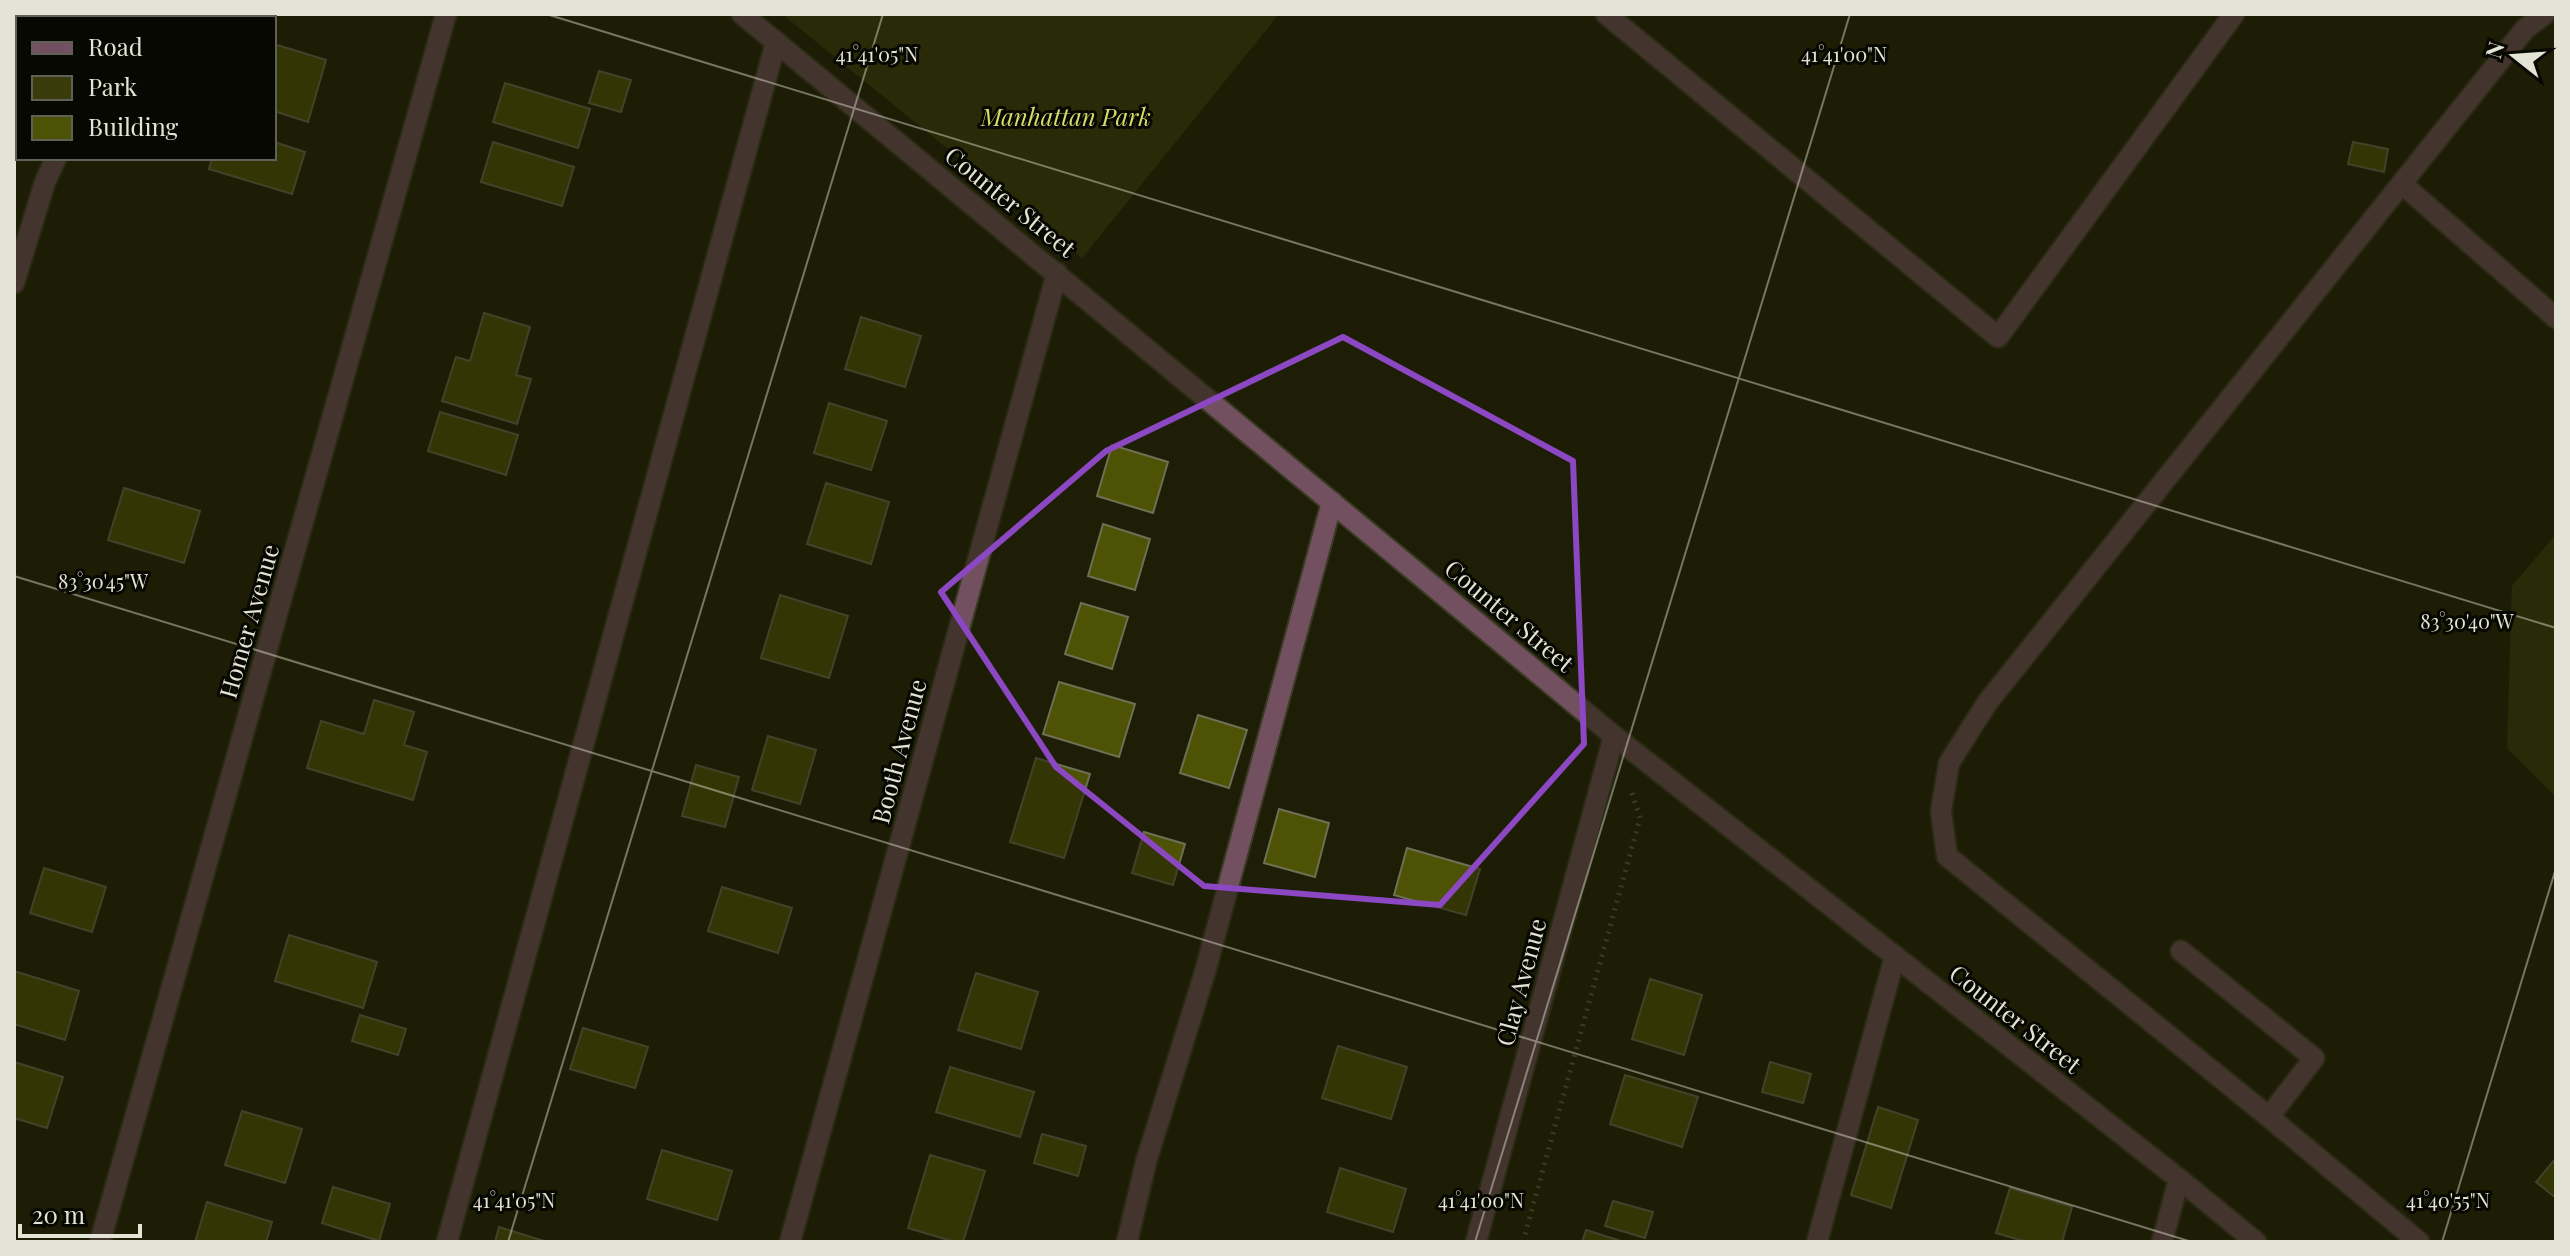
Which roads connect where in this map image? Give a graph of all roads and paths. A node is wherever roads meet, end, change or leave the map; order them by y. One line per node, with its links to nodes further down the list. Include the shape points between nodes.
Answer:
1 (446, 14): 19 (street, Homer Avenue)
2 (742, 14): 6 (street, Counter Street)
3 (1606, 14): 4 (street, via 1998,337)
4 (2234, 14)
5 (2545, 14): 8 (street, via 2525,29)
6 (776, 42): 9 (street, Counter Street); 20 (street)
7 (55, 160): 10 (street)
8 (2402, 184): 11 (street); 17 (street, via 1987,703 1949,763 1941,811 1947,856)
9 (1057, 273): 12 (street, Counter Street); 21 (street, Booth Avenue)
10 (14, 283)
11 (2556, 318)
12 (1332, 502): 13 (street, Counter Street); 22 (street)
13 (1614, 736): 16 (street, Counter Street); 23 (street, Clay Avenue)
14 (1640, 818): 24 (path)
15 (2181, 951): 17 (street, via 2314,1058)
16 (1895, 956): 18 (street, Counter Street); 25 (street)
17 (2269, 1117): 28 (street)
18 (2179, 1179): 26 (street); 27 (street, Counter Street)
19 (100, 1242)
20 (447, 1242)
21 (790, 1242)
22 (1127, 1242)
23 (1476, 1242)
24 (1523, 1242)
25 (1817, 1242)
26 (2162, 1242)
27 (2256, 1242)
28 (2419, 1242)

